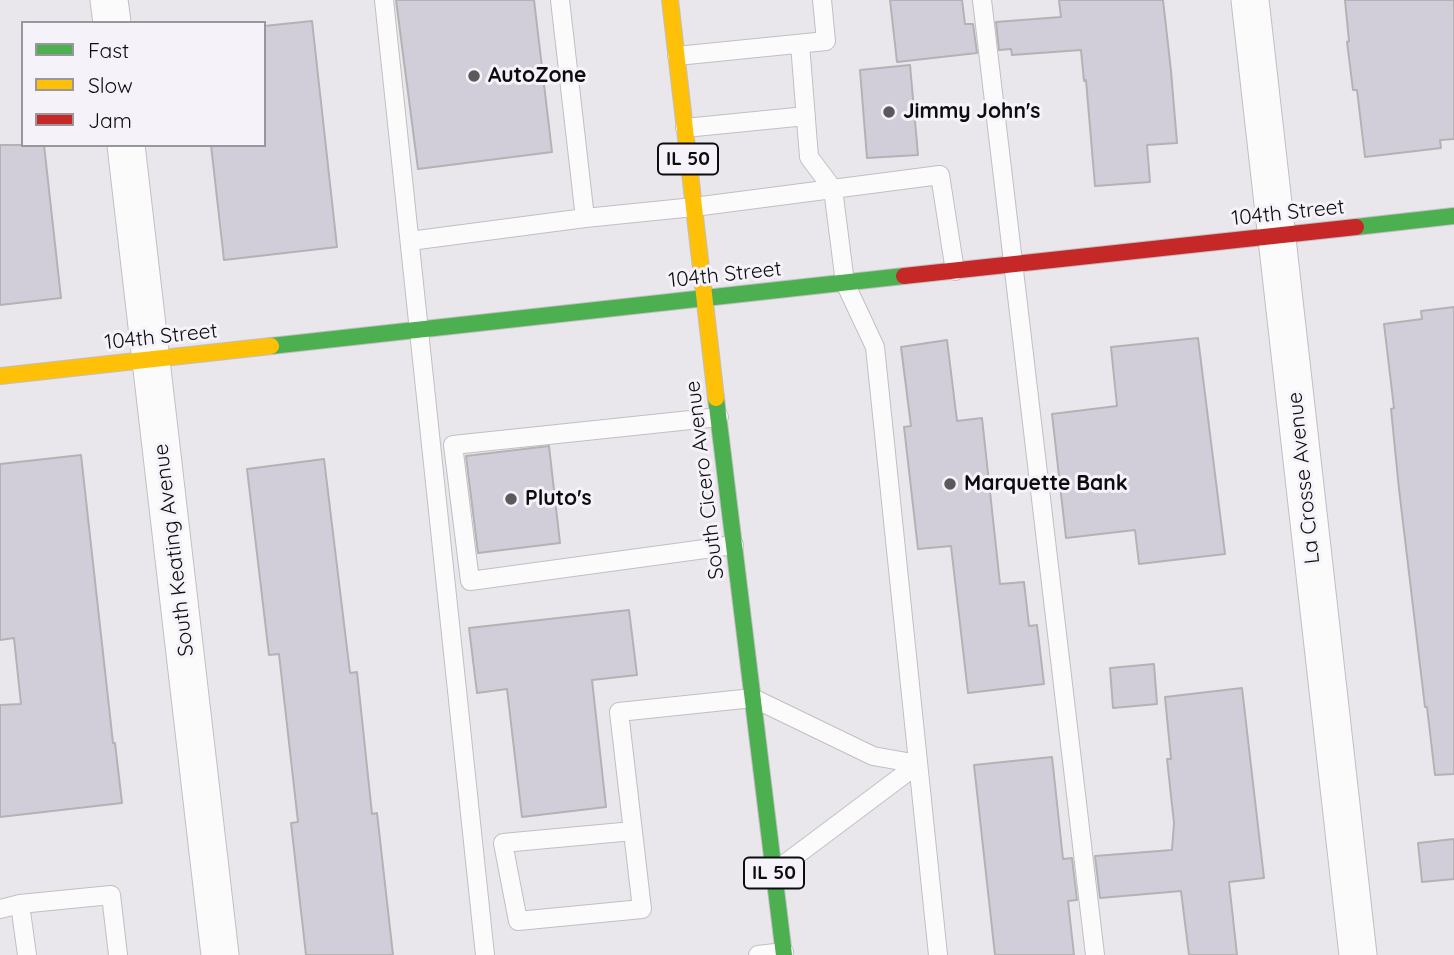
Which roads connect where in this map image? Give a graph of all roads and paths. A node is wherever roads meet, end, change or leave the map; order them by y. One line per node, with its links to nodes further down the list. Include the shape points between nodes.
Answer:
1 (109, 0): 8 (street)
2 (384, 0): 19 (lane)
3 (560, 0): 17 (lane)
4 (670, 0): 10 (street, South Cicero Avenue / IL 50)
5 (822, 0): 9 (lane, via 825,41)
6 (982, 0): 20 (lane)
7 (1250, 0): 18 (street, La Crosse Avenue)
8 (112, 21)
9 (800, 44): 10 (lane); 11 (lane)
10 (677, 56): 12 (street, South Cicero Avenue / IL 50)
11 (806, 116): 12 (lane); 14 (lane, via 809,158)
12 (685, 128): 15 (street, South Cicero Avenue / IL 50)
13 (127, 147): 25 (street, South Keating Avenue)
14 (833, 189): 15 (lane); 21 (lane, via 940,174); 22 (lane)
15 (694, 207): 17 (lane); 23 (street, South Cicero Avenue / IL 50)
16 (1454, 216): 18 (street, 104th Street)
17 (585, 218): 19 (lane)
18 (1277, 235): 20 (street, 104th Street); 45 (street, La Crosse Avenue)
19 (410, 240): 24 (lane)
20 (1013, 264): 21 (street, 104th Street); 44 (lane)
21 (955, 271): 22 (street, 104th Street)
22 (845, 283): 23 (street, 104th Street); 30 (lane, via 875,347)
23 (704, 299): 24 (street, 104th Street); 27 (street, South Cicero Avenue / IL 50)
24 (419, 329): 25 (street, 104th Street); 33 (lane)
25 (152, 359): 26 (street, 104th Street); 40 (street, South Keating Avenue)
26 (0, 376)
27 (719, 417): 28 (street, South Cicero Avenue / IL 50); 28 (lane, via 453,445 454,459 470,581)
28 (734, 545): 29 (street, South Cicero Avenue / IL 50)
29 (753, 698): 30 (lane, via 873,756); 31 (lane, via 620,712); 34 (street, South Cicero Avenue / IL 50)
30 (918, 764): 34 (lane); 43 (lane)
31 (633, 831): 32 (lane); 32 (lane, via 642,909 518,921)
32 (503, 843): 33 (lane)
33 (473, 848): 41 (lane)
34 (774, 872): 37 (street, South Cicero Avenue / IL 50)
35 (20, 904): 36 (lane); 38 (lane); 39 (lane, via 111,895)
36 (0, 909)
37 (784, 954): 42 (lane)
38 (27, 955)
39 (118, 955)
40 (220, 955)
41 (485, 955)
42 (758, 955)
43 (938, 955)
44 (1095, 955)
45 (1358, 955)

